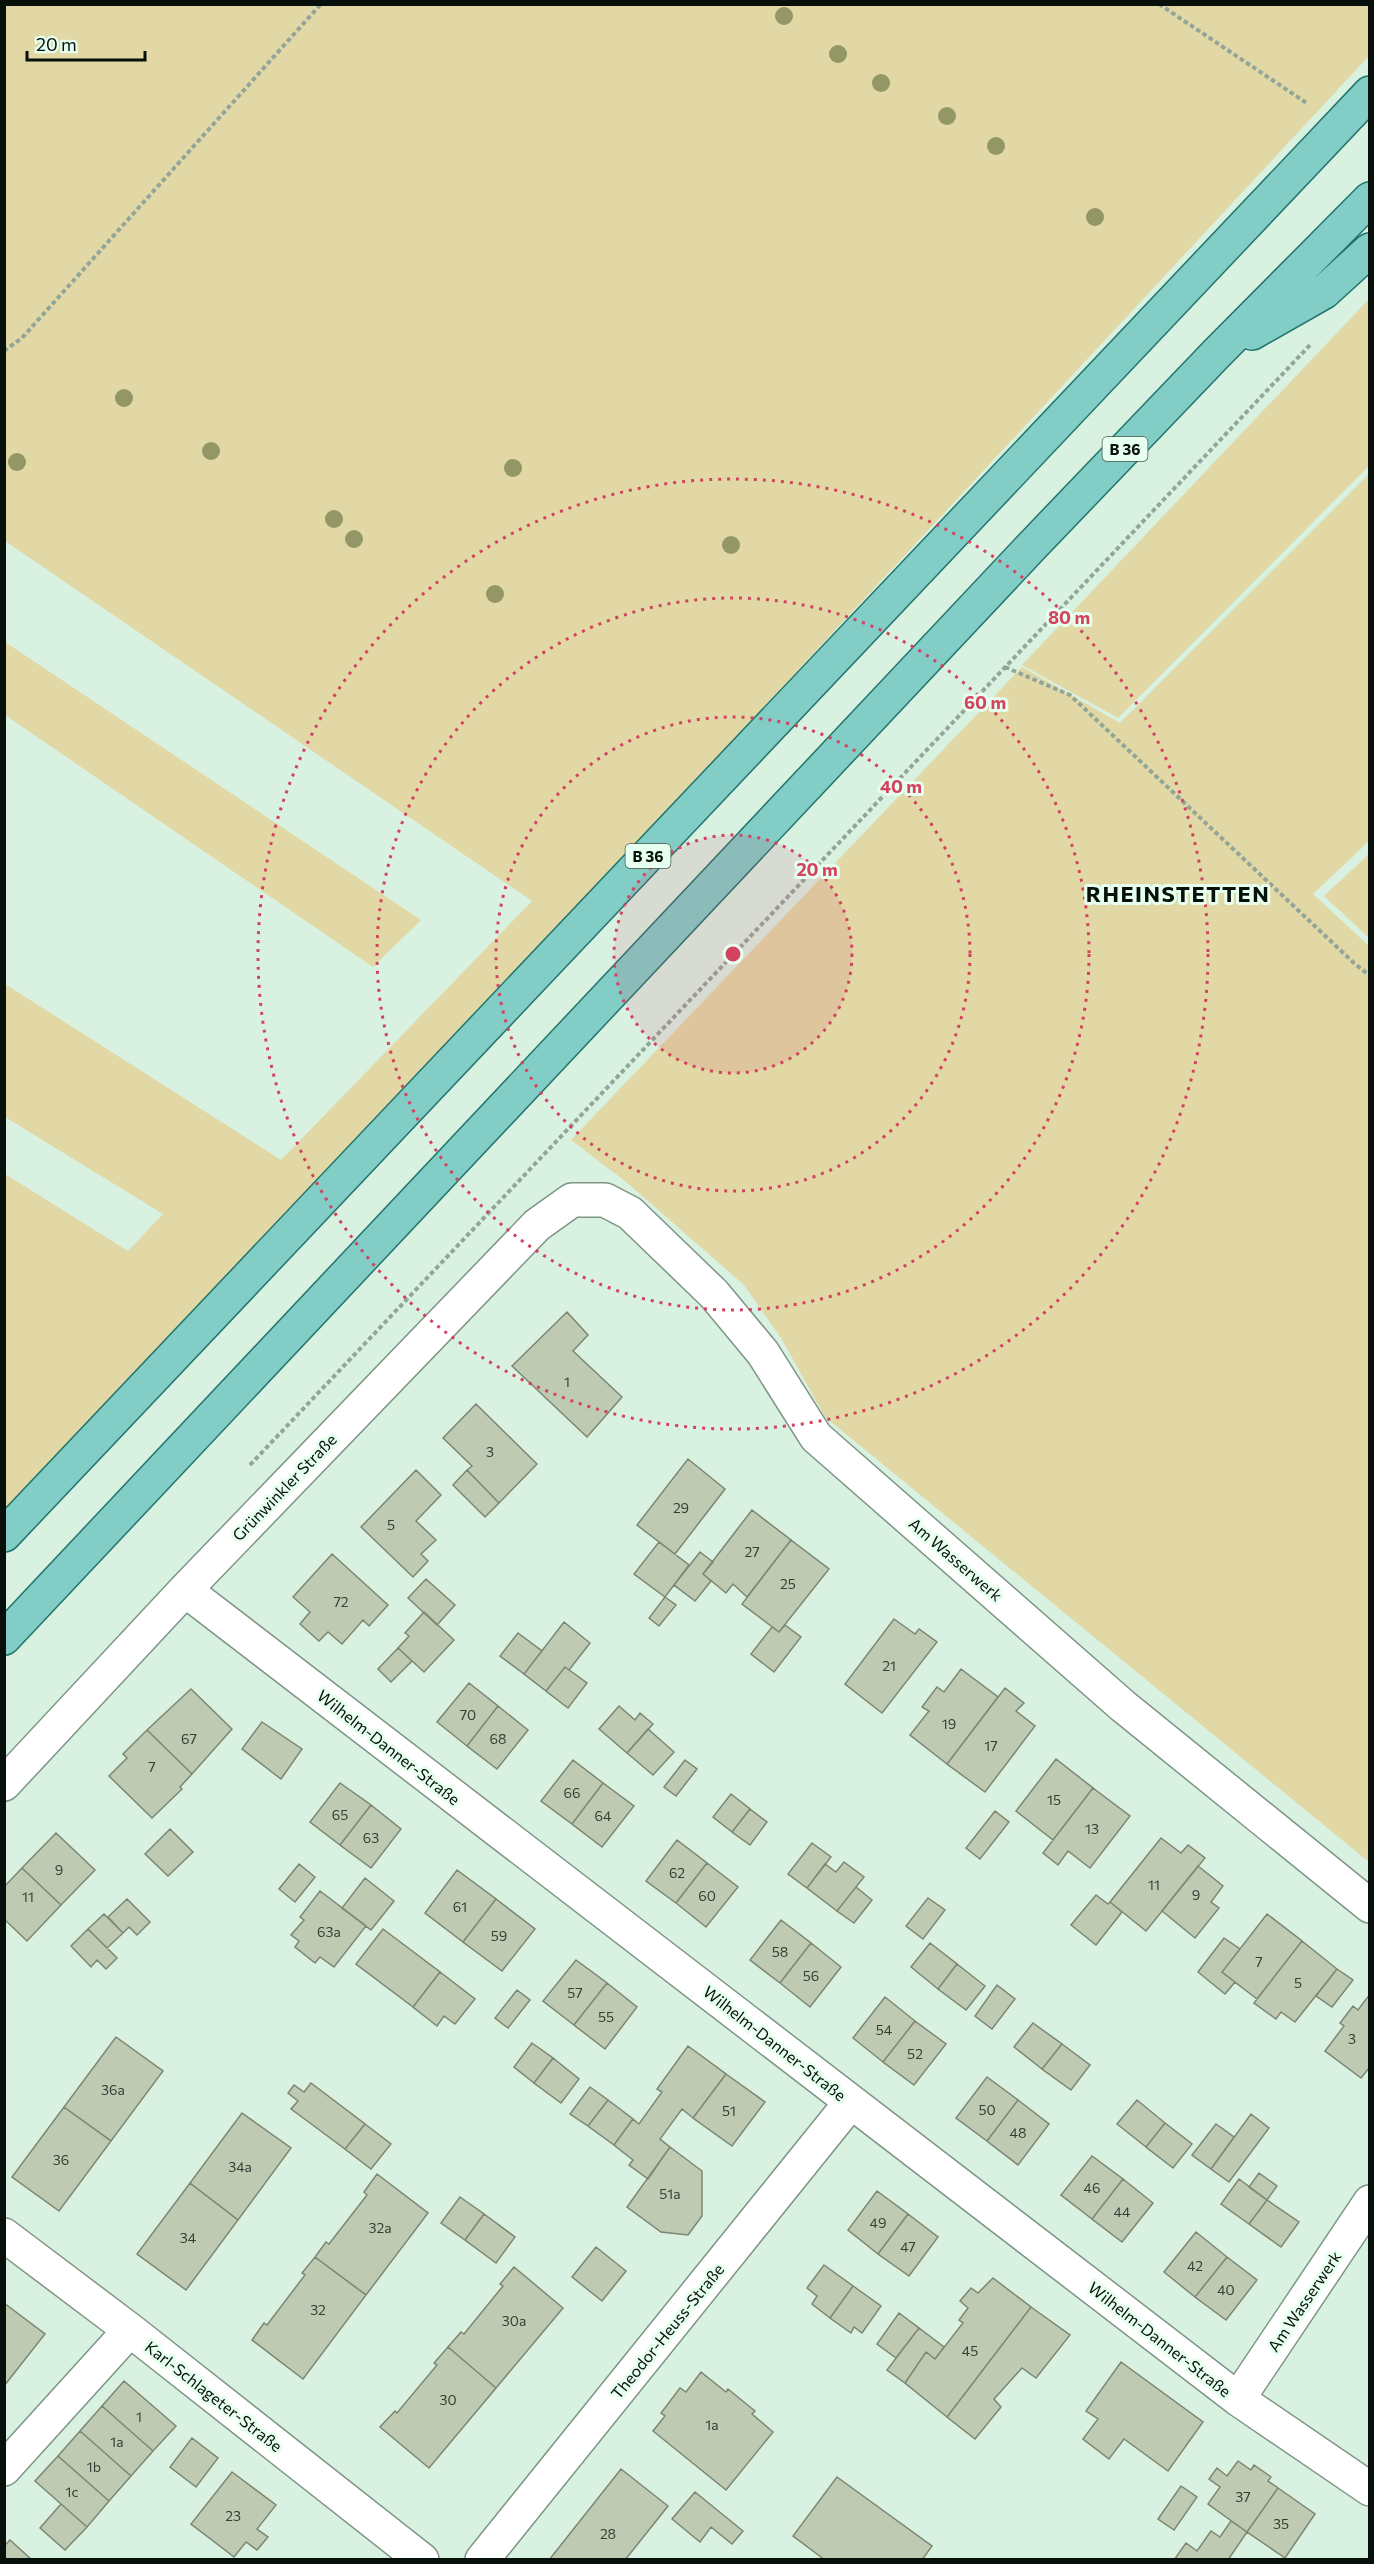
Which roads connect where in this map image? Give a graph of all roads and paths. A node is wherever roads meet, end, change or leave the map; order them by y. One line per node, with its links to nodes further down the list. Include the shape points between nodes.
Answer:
1 (321, 4): 8 (path, via 22,338)
2 (1158, 4): 4 (path, via 1297,95)
3 (1370, 93): 4 (main road, B 36)
4 (1338, 129): 14 (main road, B 36)
5 (1370, 199): 9 (main road, B 36)
6 (1370, 250): 9 (main road, via 1324,291)
7 (1313, 343): 10 (path)
8 (4, 351)
9 (1217, 353): 16 (main road, B 36)
10 (1005, 667): 11 (path, via 1070,695); 13 (path)
11 (1370, 976)
12 (572, 1200): 15 (street, Grünwinkler Straße, via 537,1225); 18 (street, Am Wasserwerk, via 605,1200 630,1213 714,1294 763,1353 816,1437 1123,1706)
13 (249, 1466)
14 (4, 1535)
15 (185, 1590): 17 (street, Grünwinkler Straße); 19 (street, Wilhelm-Danner-Straße)
16 (4, 1638)
17 (4, 1784)
18 (1370, 1906)
19 (851, 2102): 23 (street, Wilhelm-Danner-Straße); 27 (street, Theodor-Heuss-Straße)
20 (1370, 2202): 23 (street, Am Wasserwerk)
21 (4, 2235): 22 (street, Karl-Schlageter-Straße)
22 (130, 2330): 24 (street); 26 (street, Karl-Schlageter-Straße)
23 (1238, 2399): 25 (street, Wilhelm-Danner-Straße)
24 (4, 2469)
25 (1370, 2488)
26 (422, 2559)
27 (482, 2559)

